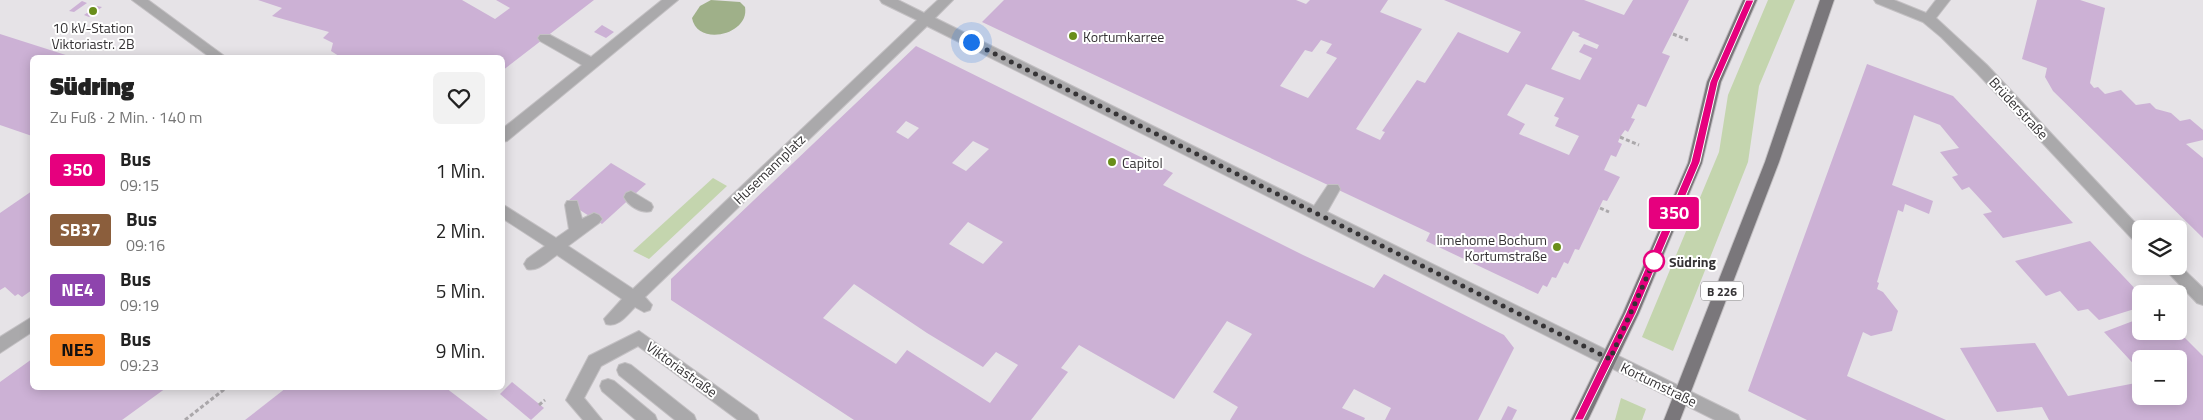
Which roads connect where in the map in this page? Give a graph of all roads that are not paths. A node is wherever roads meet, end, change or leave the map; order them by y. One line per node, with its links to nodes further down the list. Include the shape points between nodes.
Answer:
1 (139, 0): 12 (street)
2 (671, 0): 13 (street, via 614,39)
3 (887, 0): 10 (street, Kortumstraße)
4 (946, 0): 10 (street, Husemannplatz)
5 (1750, 0): 32 (main road, via 1714,82 1695,162)
6 (1827, 0): 35 (main road, B 226, via 1772,162)
7 (1881, 0): 9 (street, Brüderstraße)
8 (1943, 0): 9 (street)
9 (1928, 18): 22 (street, Brüderstraße, via 1982,69)
10 (926, 20): 20 (street, Kortumstraße); 28 (street, Husemannplatz)
11 (545, 38): 13 (street)
12 (217, 55)
13 (592, 64): 14 (street)
14 (505, 135)
15 (1333, 189): 20 (street)
16 (631, 197): 18 (street)
17 (572, 205): 23 (street)
18 (646, 207)
19 (505, 212): 24 (street)
20 (1316, 214): 32 (street, Kortumstraße)
21 (594, 219): 23 (street)
22 (2132, 229)
23 (577, 231): 24 (street)
24 (556, 246): 25 (street); 28 (street)
25 (532, 264)
26 (2179, 275): 27 (street)
27 (2203, 298)
28 (638, 302): 29 (street, Husemannplatz)
29 (612, 314)
30 (30, 325): 31 (street)
31 (0, 346)
32 (1610, 359): 35 (street, Kortumstraße); 40 (main road)
33 (626, 370): 38 (street)
34 (608, 386): 37 (street)
35 (1682, 395): 41 (main road, B 226); 42 (street, Kortumstraße)
36 (594, 420): 39 (street, Viktoriastraße, via 574,400 595,361 639,338)
37 (649, 420)
38 (688, 420)
39 (751, 420)
40 (1579, 420)
41 (1672, 420)
42 (1732, 420)

